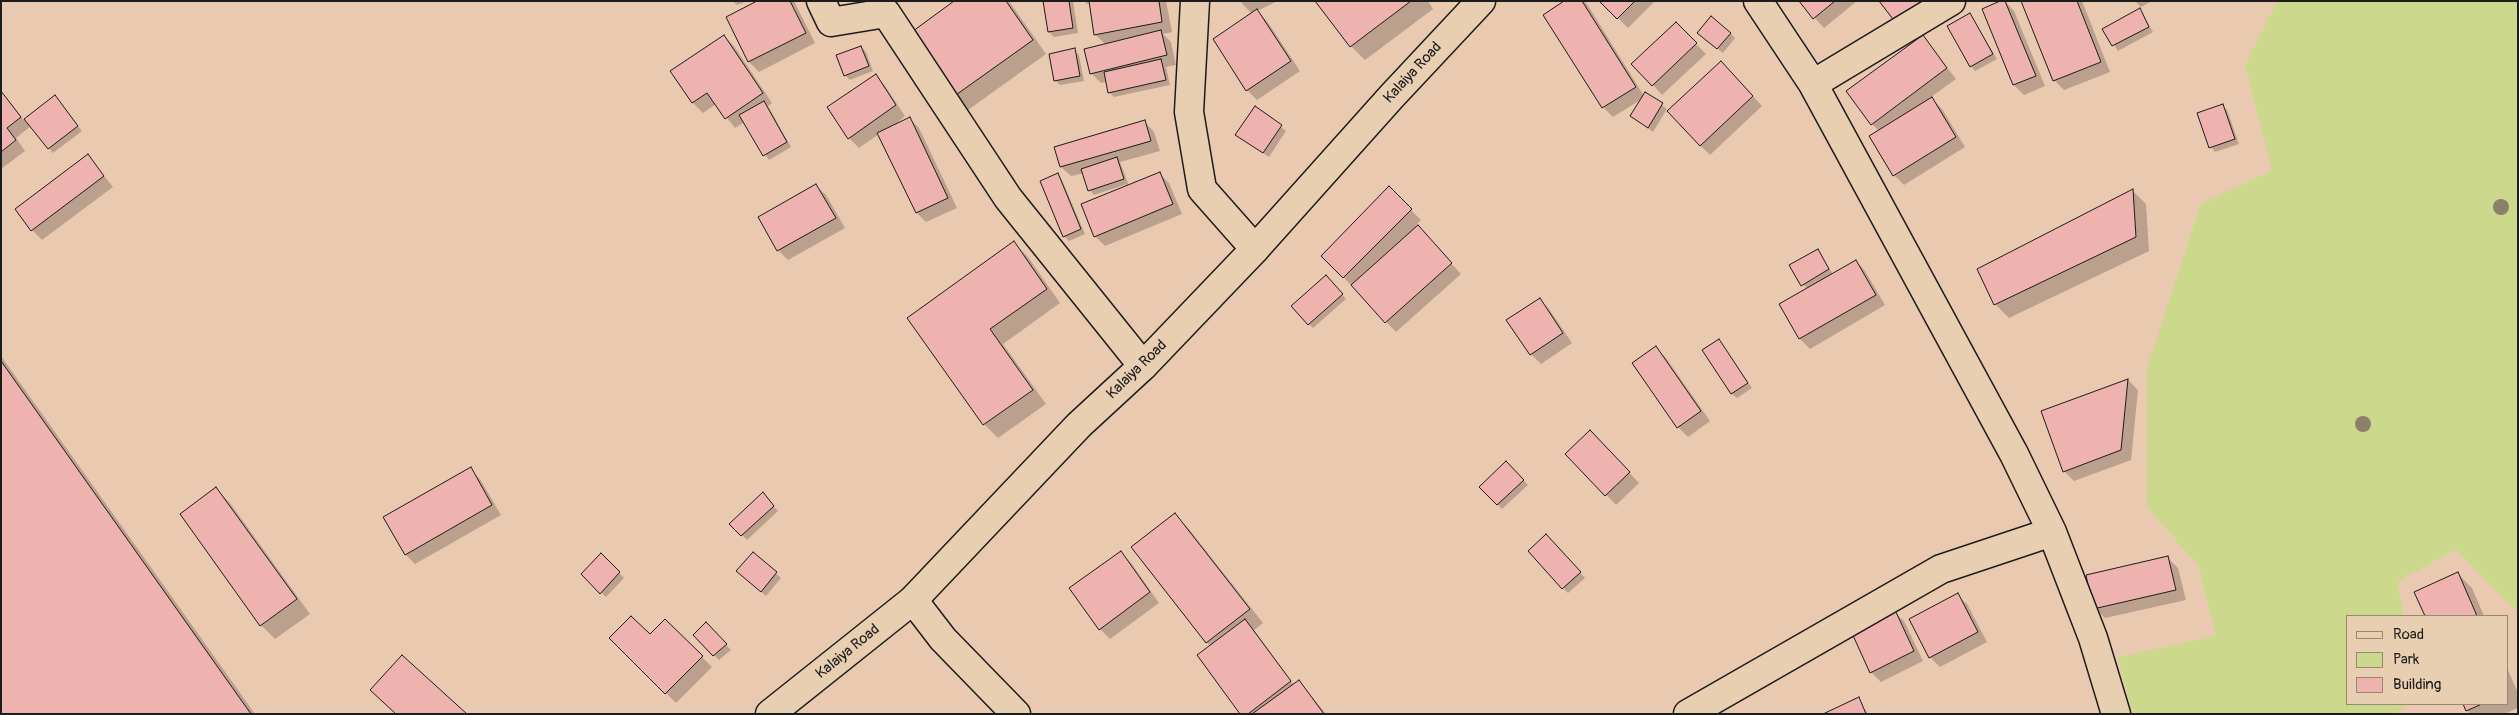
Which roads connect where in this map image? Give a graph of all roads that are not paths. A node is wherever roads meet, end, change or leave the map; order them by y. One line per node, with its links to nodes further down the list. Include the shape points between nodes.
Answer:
1 (821, 1): 8 (street, via 831,22 886,13 1008,198)
2 (1195, 1): 7 (street, via 1189,112 1202,189)
3 (1480, 1): 7 (street, Kalaiya Road)
4 (1758, 1): 6 (street)
5 (1951, 1): 6 (street)
6 (1813, 84): 9 (street, via 2014,454)
7 (1255, 249): 8 (street, Kalaiya Road)
8 (1143, 366): 10 (street, Kalaiya Road, via 1079,425)
9 (2052, 532): 13 (street, via 1941,568); 14 (street, via 2093,638)
10 (913, 600): 11 (street, Kalaiya Road); 12 (street, via 943,639)
11 (770, 714)
12 (1016, 714)
13 (1688, 714)
14 (2116, 714)

